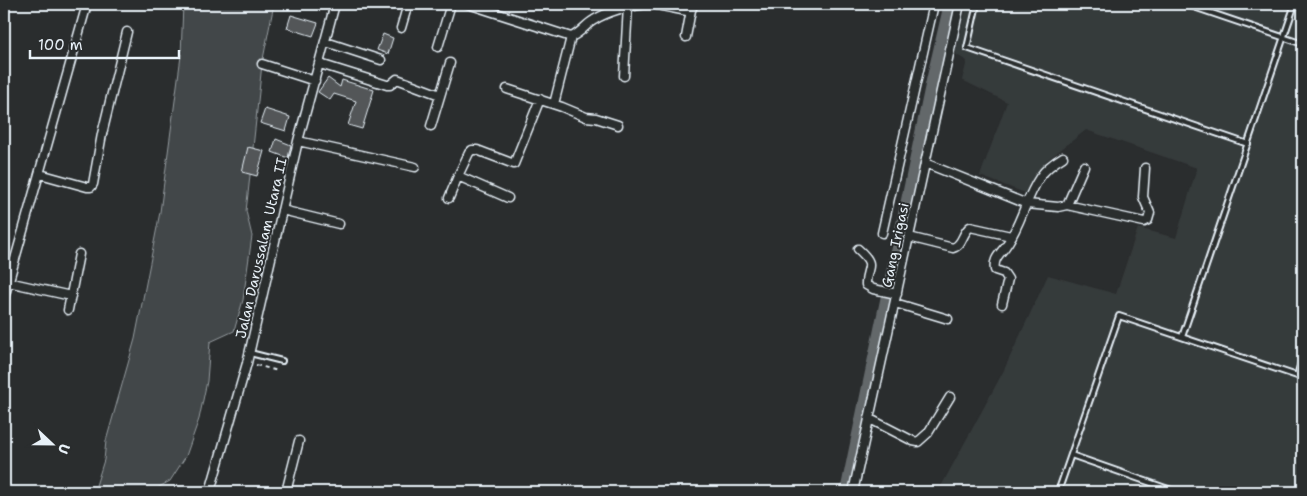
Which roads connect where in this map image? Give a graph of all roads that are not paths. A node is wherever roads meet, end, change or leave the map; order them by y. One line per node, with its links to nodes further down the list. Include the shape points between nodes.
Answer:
1 (87, 4): 42 (street)
2 (335, 4): 20 (street, Jalan Darussalam Utara II)
3 (408, 4): 15 (street)
4 (451, 4): 22 (street)
5 (468, 4): 12 (street)
6 (650, 4): 13 (street); 14 (street, via 687,11)
7 (934, 4): 50 (street)
8 (960, 4): 38 (street, Gang Irigasi)
9 (977, 4): 36 (lane, via 967,48)
10 (1185, 4): 19 (lane)
11 (1295, 4): 19 (lane)
12 (482, 6): 18 (street)
13 (628, 6): 18 (street, via 592,21); 27 (street)
14 (692, 7): 17 (street)
15 (401, 28)
16 (127, 32): 42 (street, via 93,184 87,187)
17 (686, 37)
18 (571, 38): 32 (street)
19 (1284, 38): 21 (lane); 36 (lane)
20 (326, 42): 23 (street); 26 (street, Jalan Darussalam Utara II)
21 (1303, 44)
22 (438, 47)
23 (381, 60)
24 (450, 63): 30 (street)
25 (262, 64): 28 (street)
26 (320, 64): 28 (street, Jalan Darussalam Utara II); 30 (street, via 387,85 396,79)
27 (624, 76)
28 (315, 80): 35 (street, Jalan Darussalam Utara II)
29 (507, 89): 31 (street)
30 (440, 96): 34 (street)
31 (540, 99): 32 (street); 43 (street, via 514,164 472,150)
32 (554, 104): 33 (street)
33 (618, 125)
34 (431, 126)
35 (298, 141): 40 (street); 48 (street, Jalan Darussalam Utara II)
36 (1248, 144): 63 (lane)
37 (1062, 157): 46 (street, via 1049,165)
38 (925, 163): 46 (street); 52 (street, Gang Irigasi)
39 (1084, 166): 47 (street)
40 (415, 167)
41 (1145, 168): 47 (street, via 1143,197 1150,213 1144,222)
42 (40, 174): 55 (street)
43 (458, 176): 44 (street); 45 (street)
44 (449, 198)
45 (508, 198)
46 (1027, 204): 47 (street); 51 (street)
47 (1067, 205)
48 (282, 210): 49 (street); 64 (street, Jalan Darussalam Utara II)
49 (339, 224)
50 (882, 233)
51 (1012, 236): 52 (street, via 970,227 959,246 953,248); 60 (street, via 994,265 995,270 1004,273 1008,279)
52 (909, 237): 56 (street, Gang Irigasi)
53 (858, 249): 56 (street, via 870,268 866,285)
54 (79, 254): 57 (street)
55 (8, 282): 57 (street); 58 (street)
56 (895, 294): 59 (street, Gang Irigasi)
57 (71, 296): 61 (street)
58 (4, 298)
59 (895, 303): 62 (street); 70 (street, Gang Irigasi)
60 (1002, 304)
61 (68, 310)
62 (948, 319)
63 (1182, 337): 67 (lane); 72 (lane, via 1119,316)
64 (249, 353): 66 (lane); 73 (street, Jalan Darussalam Utara II, via 212,488)
65 (1303, 356): 67 (lane)
66 (282, 361)
67 (1296, 376): 68 (lane)
68 (1303, 378)
69 (950, 397): 70 (street, via 928,433 918,442)
70 (870, 418): 75 (street, Gang Irigasi)
71 (299, 441): 74 (street)
72 (1071, 455): 76 (lane); 77 (lane)
73 (204, 492)
74 (286, 492)
75 (853, 492)
76 (1058, 492)
77 (1177, 492)

